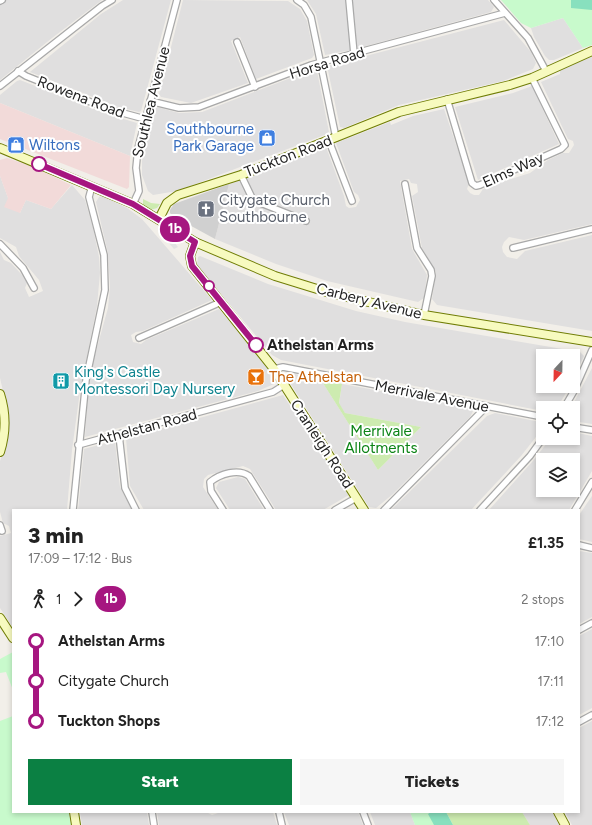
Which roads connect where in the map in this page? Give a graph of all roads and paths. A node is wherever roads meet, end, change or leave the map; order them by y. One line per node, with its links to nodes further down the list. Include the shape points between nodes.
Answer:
1 (112, 0): 11 (street)
2 (177, 0): 17 (street, Southlea Avenue)
3 (297, 0): 10 (street, via 304,5 311,17)
4 (349, 0): 9 (street)
5 (494, 0): 6 (street)
6 (505, 13): 9 (street, Horsa Road); 12 (street, via 528,38)
7 (237, 42): 15 (street)
8 (592, 51): 12 (street, Tuckton Road)
9 (354, 54): 10 (street, Horsa Road)
10 (320, 62): 15 (street, Horsa Road); 19 (street)
11 (18, 71): 14 (street); 18 (street, Rowena Road, via 108,109)
12 (546, 71): 13 (street, Tuckton Road)
13 (532, 78): 16 (street, Tuckton Road, via 485,92); 16 (street, Elms Way, via 565,144 561,149 476,186 472,183)
14 (0, 86)
15 (255, 86): 17 (street, Horsa Road, via 199,107 169,106)
16 (447, 99): 19 (street, Tuckton Road, via 399,112)
17 (150, 101): 18 (street, Southlea Avenue)
18 (145, 119): 25 (street, Southlea Avenue, via 136,168 139,191)
19 (333, 139): 21 (street, Tuckton Road); 24 (street)
20 (0, 148): 23 (street)
21 (241, 175): 26 (street, Tuckton Road, via 172,198); 27 (street, via 253,200)
22 (405, 184): 34 (street, via 417,248 432,276)
23 (92, 186): 25 (street); 48 (street, via 89,197 104,255 105,290 89,360)
24 (352, 201)
25 (133, 204): 26 (street)
26 (159, 219): 29 (street, Carbery Avenue)
27 (306, 220)
28 (592, 229): 31 (street)
29 (195, 242): 33 (street, Cranleigh Road, via 190,256 192,266); 34 (street, Carbery Avenue, via 303,285 366,303)
30 (0, 244): 32 (street, via 23,268)
31 (513, 248)
32 (34, 288)
33 (221, 302): 35 (street); 38 (street, Cranleigh Road)
34 (424, 315): 36 (street, Carbery Avenue)
35 (139, 338)
36 (592, 342)
37 (592, 350): 41 (street)
38 (274, 369): 39 (street, Cranleigh Road); 42 (street, Merrivale Avenue, via 283,367)
39 (284, 385): 46 (street, Athelstan Road, via 273,392); 52 (street, Cranleigh Road)
40 (0, 394): 49 (street, via 5,430)
41 (568, 401)
42 (486, 407): 43 (street, Merrivale Avenue); 59 (street)
43 (536, 416)
44 (580, 428): 45 (street)
45 (592, 430)
46 (119, 435): 48 (street, Athelstan Road); 54 (street, via 125,488)
47 (538, 445): 60 (street)
48 (78, 446): 53 (street)
49 (0, 452)
50 (592, 482): 51 (street)
51 (590, 489): 61 (street)
52 (356, 498): 57 (street); 58 (street, Cranleigh Road)
53 (73, 509)
54 (136, 509)
55 (222, 509): 56 (street, via 211,491 210,482 216,477 237,472 244,472 248,476)
56 (269, 509)
57 (337, 509)
58 (363, 509)
59 (385, 509)
60 (481, 509)
61 (577, 509)
62 (580, 546): 63 (street)
63 (592, 548)
64 (0, 618): 67 (street)
65 (592, 623): 66 (street)
66 (580, 629)
67 (12, 636)
68 (592, 715): 69 (street)
69 (580, 721)
70 (74, 813): 75 (street)
71 (152, 813): 76 (street)
72 (279, 813): 77 (street)
73 (363, 813): 78 (street)
74 (559, 813): 79 (street)
75 (76, 825)
76 (154, 825)
77 (282, 825)
78 (368, 825)
79 (565, 825)

